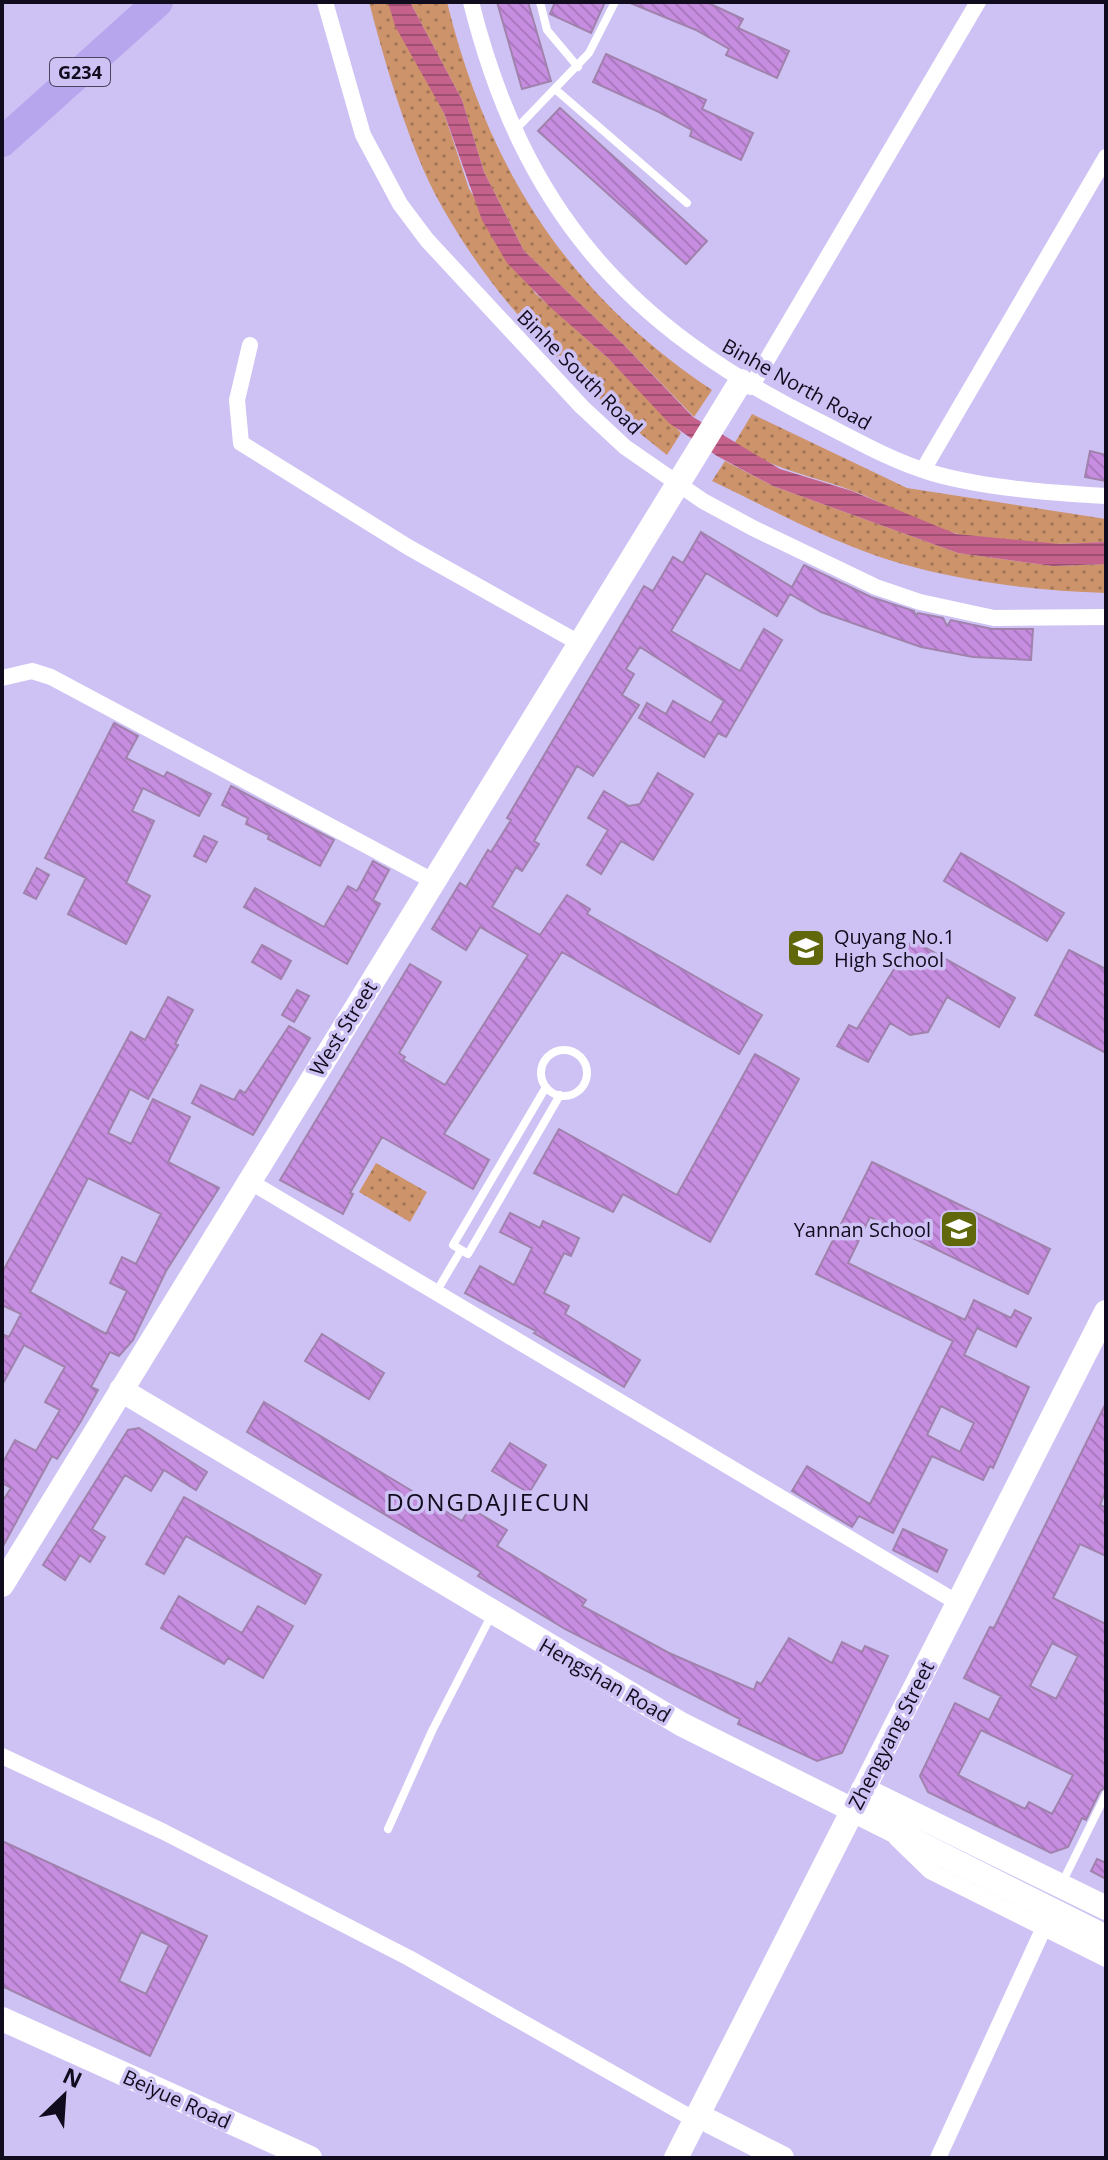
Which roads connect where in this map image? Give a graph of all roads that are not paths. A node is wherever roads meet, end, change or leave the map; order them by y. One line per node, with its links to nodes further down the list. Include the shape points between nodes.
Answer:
1 (130, 2): 10 (highway, G234)
2 (158, 2): 12 (highway, G234)
3 (325, 2): 18 (street, Binhe South Road, via 363,135 400,204 582,407 625,447)
4 (471, 2): 11 (street, Binhe North Road)
5 (540, 2): 8 (lane, via 547,30)
6 (615, 2): 8 (lane)
7 (978, 2): 16 (street)
8 (578, 67): 9 (lane)
9 (555, 89): 11 (lane); 14 (lane)
10 (2, 118)
11 (514, 131): 16 (street, Binhe North Road, via 553,199 614,280)
12 (2, 142)
13 (1106, 157): 17 (street)
14 (687, 203)
15 (250, 345): 21 (street, via 237,400 241,443 408,547)
16 (741, 388): 17 (street, Binhe North Road); 18 (street, West Street)
17 (923, 470): 19 (street, Binhe North Road)
18 (681, 478): 20 (street, Binhe South Road, via 740,521 920,602 994,618); 21 (street, West Street)
19 (1106, 496)
20 (1106, 617)
21 (579, 643): 23 (street, West Street)
22 (2, 678): 23 (street, via 32,671 51,677)
23 (433, 881): 26 (street, West Street)
24 (546, 1087): 25 (lane); 25 (lane, via 541,1070 547,1057 558,1051 576,1054 585,1065 585,1079 577,1091); 27 (lane, via 453,1245)
25 (560, 1095): 27 (lane, via 468,1254)
26 (249, 1181): 28 (street); 31 (street, West Street)
27 (461, 1250): 28 (lane)
28 (435, 1294): 33 (street)
29 (1106, 1312): 33 (street, Zhengyang Street)
30 (1106, 1344): 36 (street, Zhengyang Street)
31 (121, 1390): 32 (street, West Street); 34 (street, Hengshan Road)
32 (2, 1585)
33 (958, 1603): 36 (street, Zhengyang Street)
34 (492, 1614): 38 (street, Hengshan Road, via 681,1724); 39 (lane)
35 (2, 1756): 46 (street, via 409,1958)
36 (870, 1792): 38 (street, Zhengyang Street); 40 (street)
37 (1106, 1794): 40 (lane)
38 (858, 1816): 42 (street, Hengshan Road); 46 (street, Zhengyang Street)
39 (388, 1829)
40 (1061, 1885): 41 (street)
41 (1106, 1908)
42 (1048, 1919): 43 (street, Hengshan Road); 44 (street); 51 (street)
43 (1106, 1937)
44 (1106, 1959)
45 (2, 2019): 47 (street, Beiyue Road)
46 (703, 2121): 48 (street, Zhengyang Street); 49 (street, Zhengyang Street); 50 (street)
47 (310, 2158)
48 (676, 2158)
49 (693, 2158)
50 (782, 2158)
51 (938, 2158)

